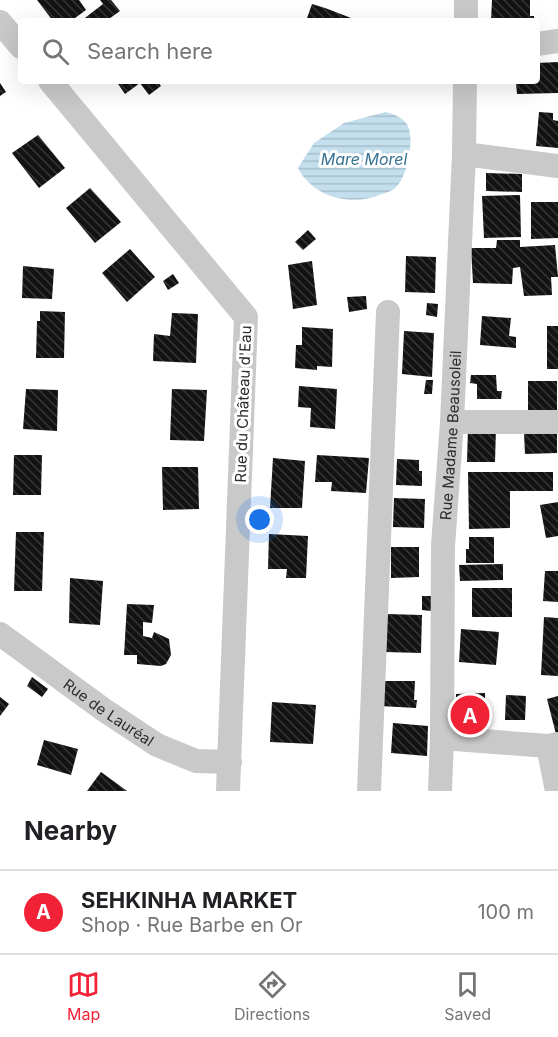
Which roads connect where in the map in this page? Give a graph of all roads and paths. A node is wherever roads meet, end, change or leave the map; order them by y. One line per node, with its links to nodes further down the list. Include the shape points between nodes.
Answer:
1 (466, 0): 2 (street)
2 (466, 18)
3 (0, 22): 5 (street)
4 (558, 41): 6 (street)
5 (18, 43)
6 (540, 44)
7 (52, 84): 17 (street, Rue du Château d'Eau, via 246,317)
8 (465, 84): 9 (street, Rue Madame Beausoleil)
9 (464, 154): 10 (street); 12 (street, Rue Madame Beausoleil)
10 (558, 166)
11 (388, 312): 19 (street)
12 (452, 422): 13 (street); 15 (street, Rue Madame Beausoleil, via 443,546)
13 (558, 422)
14 (0, 633): 17 (street, Rue de Lauréal, via 158,745 196,761)
15 (442, 738): 16 (street); 20 (street, Rue Madame Beausoleil)
16 (553, 745): 21 (street)
17 (230, 762): 18 (street, Rue du Château d'Eau)
18 (228, 791)
19 (369, 791)
20 (440, 791)
21 (557, 791)

